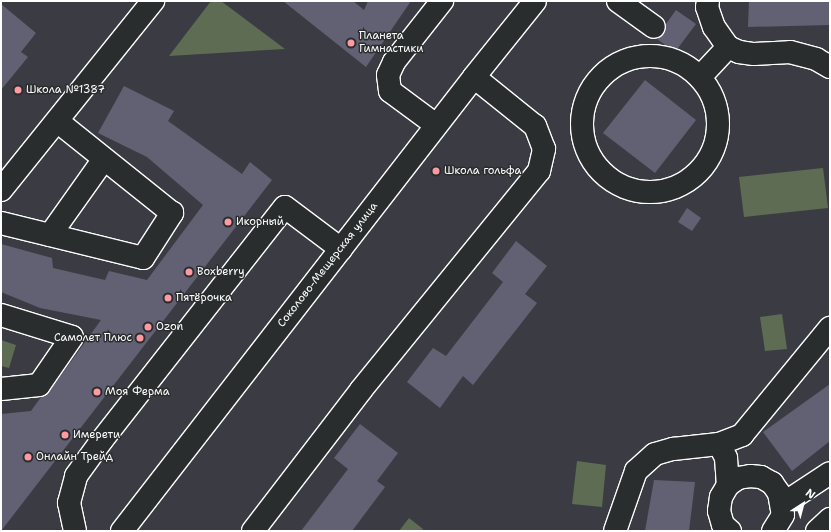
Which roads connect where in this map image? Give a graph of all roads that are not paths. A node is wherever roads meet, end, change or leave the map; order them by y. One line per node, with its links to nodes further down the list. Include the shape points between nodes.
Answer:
1 (153, 1): 11 (street)
2 (442, 1): 12 (street, via 394,62 388,75 390,91)
3 (535, 1): 10 (street, Соколово-Мещерская улица)
4 (618, 1): 6 (street)
5 (708, 1): 7 (street, via 707,7 714,27)
6 (654, 28)
7 (728, 47): 8 (street, via 754,54 790,52 816,59); 9 (street)
8 (830, 67)
9 (701, 76): 9 (street, via 689,67 649,54 624,59 598,77 582,108 582,139 596,167 617,185 650,193 673,189 694,177 705,166 716,145 720,123 715,98)
10 (474, 77): 12 (street, Соколово-Мещерская улица); 28 (street, via 535,126 544,149 538,171 362,390)
11 (57, 121): 13 (street); 14 (street)
12 (436, 125): 17 (street, Соколово-Мещерская улица)
13 (104, 159): 16 (street); 16 (street, via 172,213 143,258)
14 (1, 190)
15 (1, 223): 16 (street)
16 (50, 235)
17 (341, 248): 26 (street, via 285,207 76,476 69,503); 27 (street, Соколово-Мещерская улица)
18 (1, 315): 20 (street, via 72,337 39,385)
19 (830, 328): 21 (street, via 742,435)
20 (1, 389)
21 (719, 444): 23 (street, via 726,458); 29 (street, via 673,449 655,454 636,470)
22 (830, 473): 24 (street)
23 (728, 485): 24 (street, via 738,478 761,477 772,483 779,492); 30 (street, via 720,497 719,511 724,525)
24 (783, 504): 31 (street, via 783,515)
25 (830, 519): 32 (street)
26 (75, 531)
27 (122, 531)
28 (253, 531)
29 (615, 531)
30 (730, 531)
31 (773, 531)
32 (817, 531)

